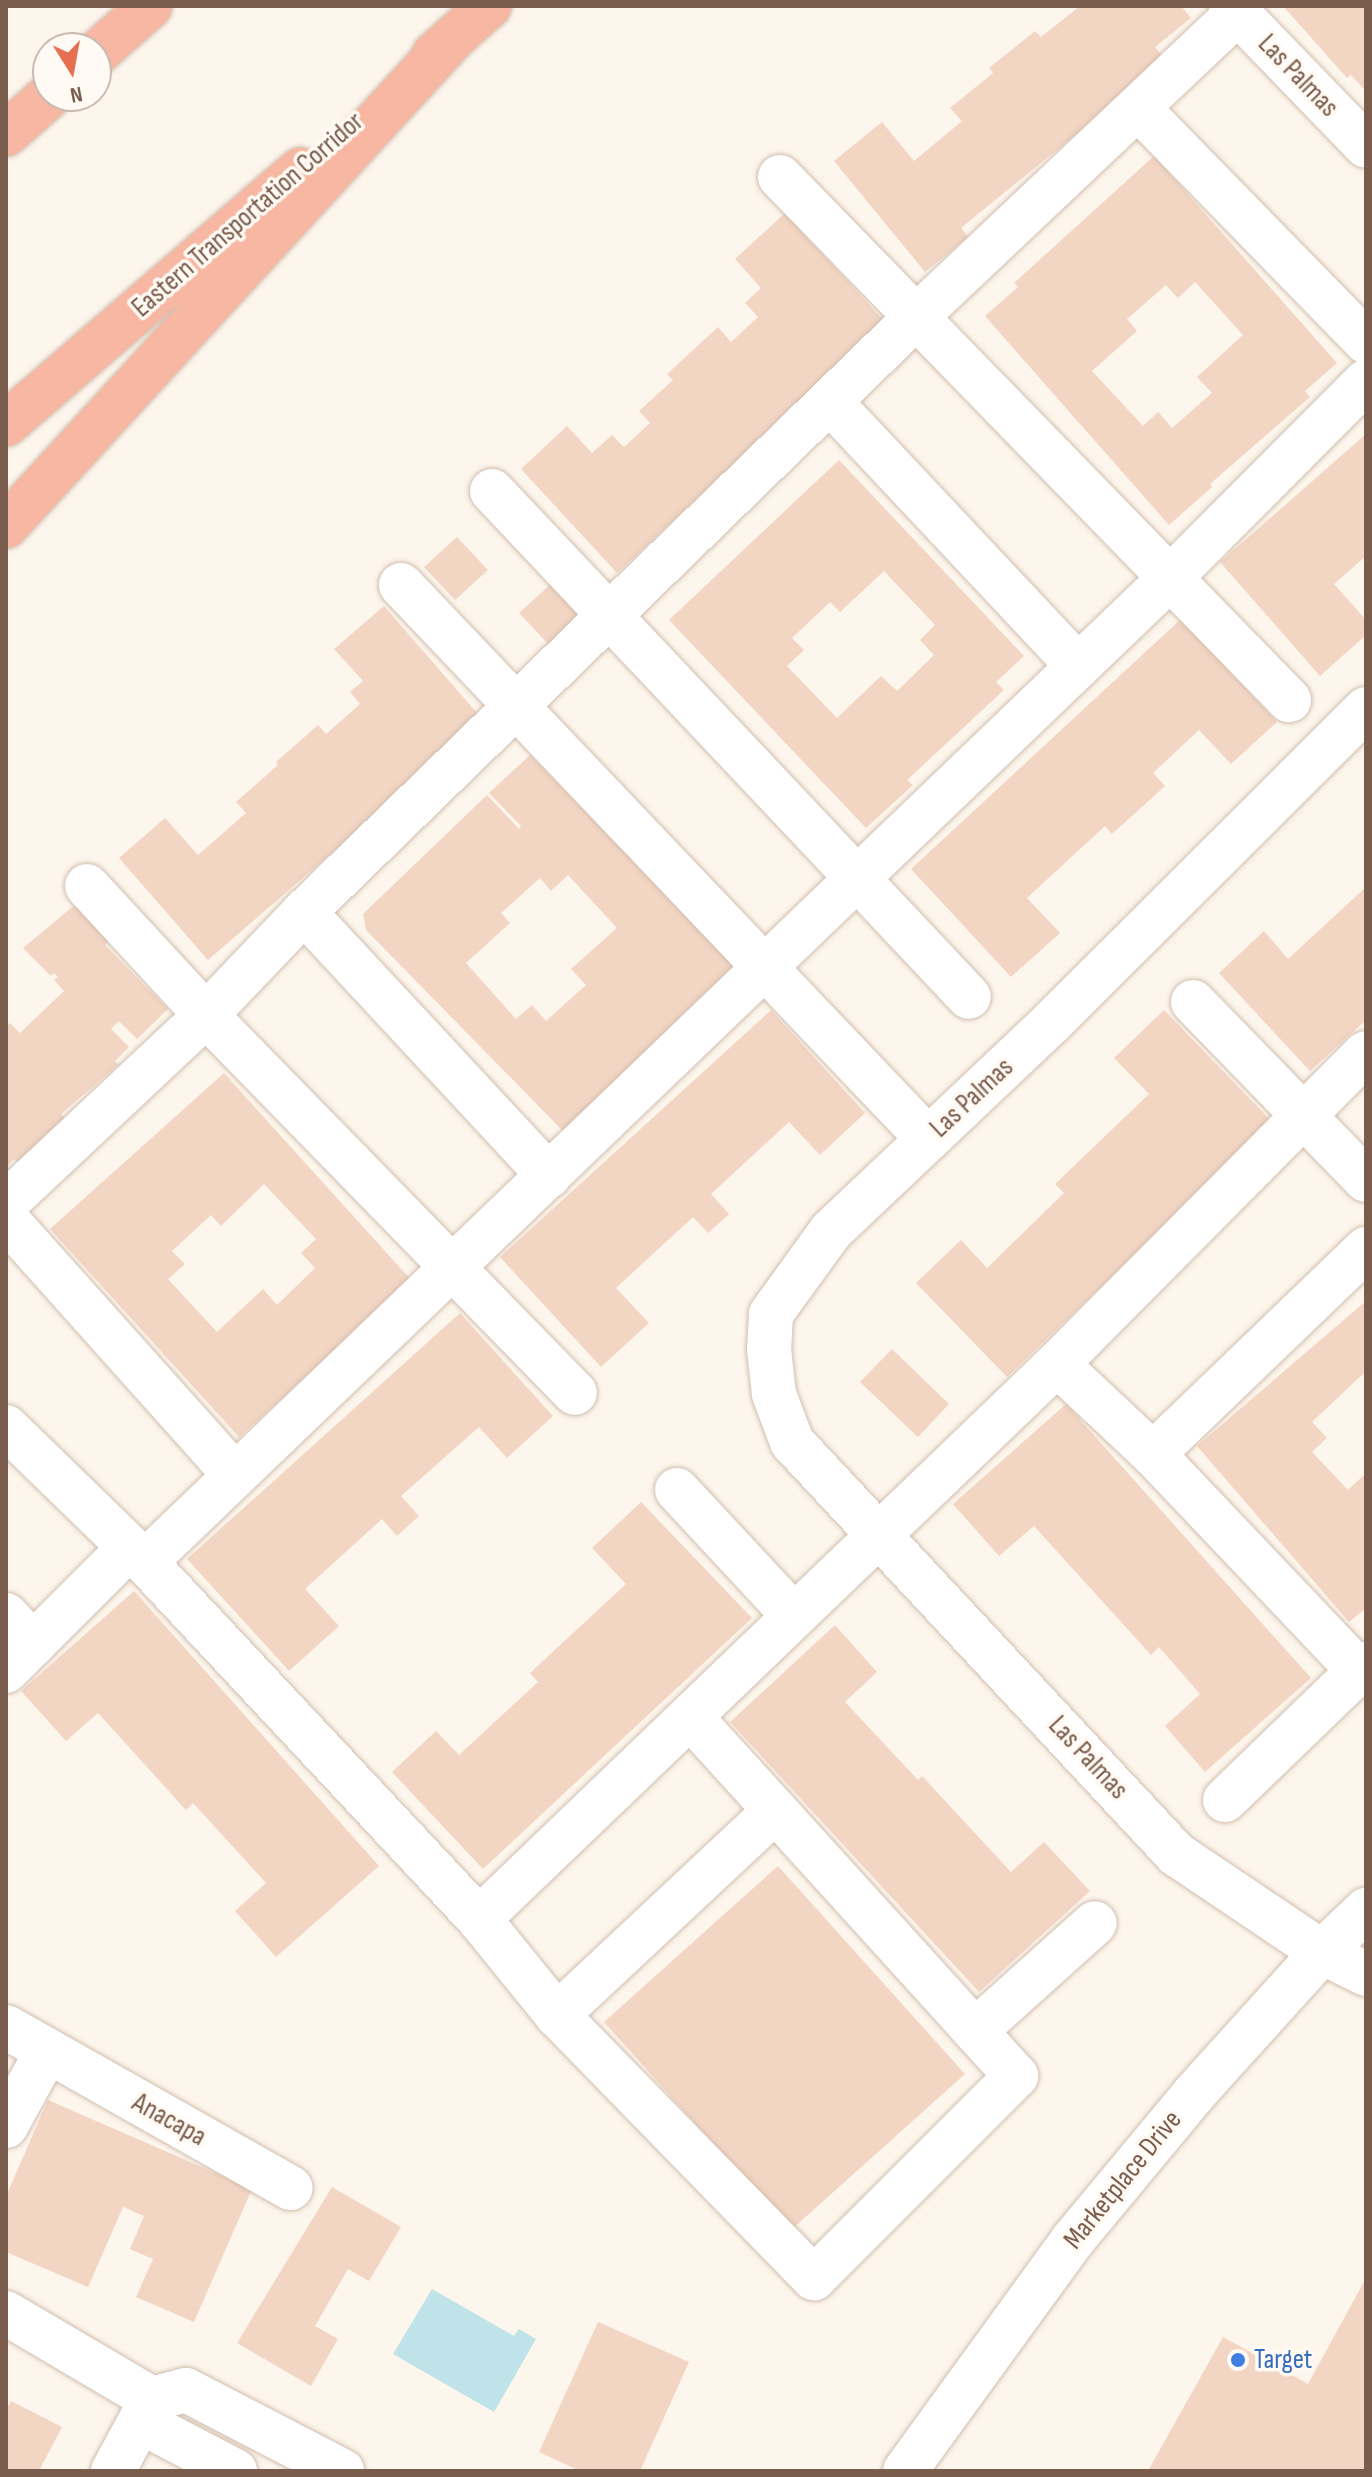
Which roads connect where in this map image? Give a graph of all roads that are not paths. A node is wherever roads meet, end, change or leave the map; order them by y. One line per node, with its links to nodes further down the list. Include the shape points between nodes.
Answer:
1 (150, 6): 5 (highway)
2 (489, 6): 4 (highway, Eastern Transportation Corridor)
3 (1234, 10): 6 (street); 9 (street, Las Palmas)
4 (455, 36): 15 (highway, Eastern Transportation Corridor); 17 (highway)
5 (112, 40)
6 (1139, 109): 11 (street); 12 (street)
7 (32, 111): 8 (highway)
8 (6, 134)
9 (1366, 146)
10 (780, 177): 11 (street)
11 (915, 318): 14 (street); 18 (street)
12 (1366, 342)
13 (1366, 381): 18 (street)
14 (831, 403): 20 (street); 21 (street)
15 (6, 424)
16 (492, 491): 20 (street)
17 (6, 526)
18 (1169, 579): 21 (street); 22 (street)
19 (401, 585): 23 (street)
20 (611, 615): 23 (street); 25 (street)
21 (1078, 666): 25 (street)
22 (1289, 700)
23 (517, 706): 27 (street); 28 (street)
24 (1366, 709): 34 (street, Las Palmas)
25 (860, 877): 28 (street); 29 (street)
26 (87, 886): 31 (street)
27 (304, 912): 31 (street); 35 (street)
28 (766, 968): 34 (street); 35 (street)
29 (969, 997)
30 (1193, 1002): 33 (street)
31 (206, 1015): 37 (street); 40 (street)
32 (1366, 1053): 33 (street)
33 (1305, 1117): 36 (street); 41 (street)
34 (928, 1139): 47 (street, Las Palmas, via 831,1231 771,1314 774,1394 792,1442)
35 (549, 1176): 40 (street)
36 (1366, 1180)
37 (6, 1203)
38 (6, 1219): 45 (street)
39 (1366, 1249): 44 (street)
40 (452, 1269): 42 (street); 45 (street)
41 (1057, 1364): 44 (street); 47 (street)
42 (575, 1393)
43 (6, 1427): 48 (street)
44 (1153, 1454): 51 (street)
45 (235, 1475): 48 (street)
46 (677, 1490): 49 (street)
47 (879, 1534): 49 (street); 58 (street, Las Palmas, via 1176,1854)
48 (137, 1555): 50 (street); 56 (street)
49 (794, 1616): 52 (street)
50 (15, 1643)
51 (1363, 1668): 53 (street)
52 (690, 1717): 54 (street); 56 (street)
53 (1225, 1800)
54 (775, 1811): 60 (street); 62 (street)
55 (1366, 1910): 58 (street, Marketplace Drive)
56 (479, 1919): 60 (street)
57 (1095, 1923): 62 (street)
58 (1322, 1952): 59 (street, Las Palmas); 71 (street, Marketplace Drive, via 1193,2095 1072,2241)
59 (1366, 1974)
60 (557, 2015): 62 (street, via 814,2278 1016,2076)
61 (6, 2027): 63 (street, Anacapa)
62 (975, 2031)
63 (47, 2051): 64 (street); 65 (street, Anacapa)
64 (6, 2126)
65 (291, 2188)
66 (6, 2313): 67 (street)
67 (160, 2404): 68 (street); 69 (street); 70 (street)
68 (113, 2471)
69 (235, 2471)
70 (342, 2471)
71 (905, 2471)

